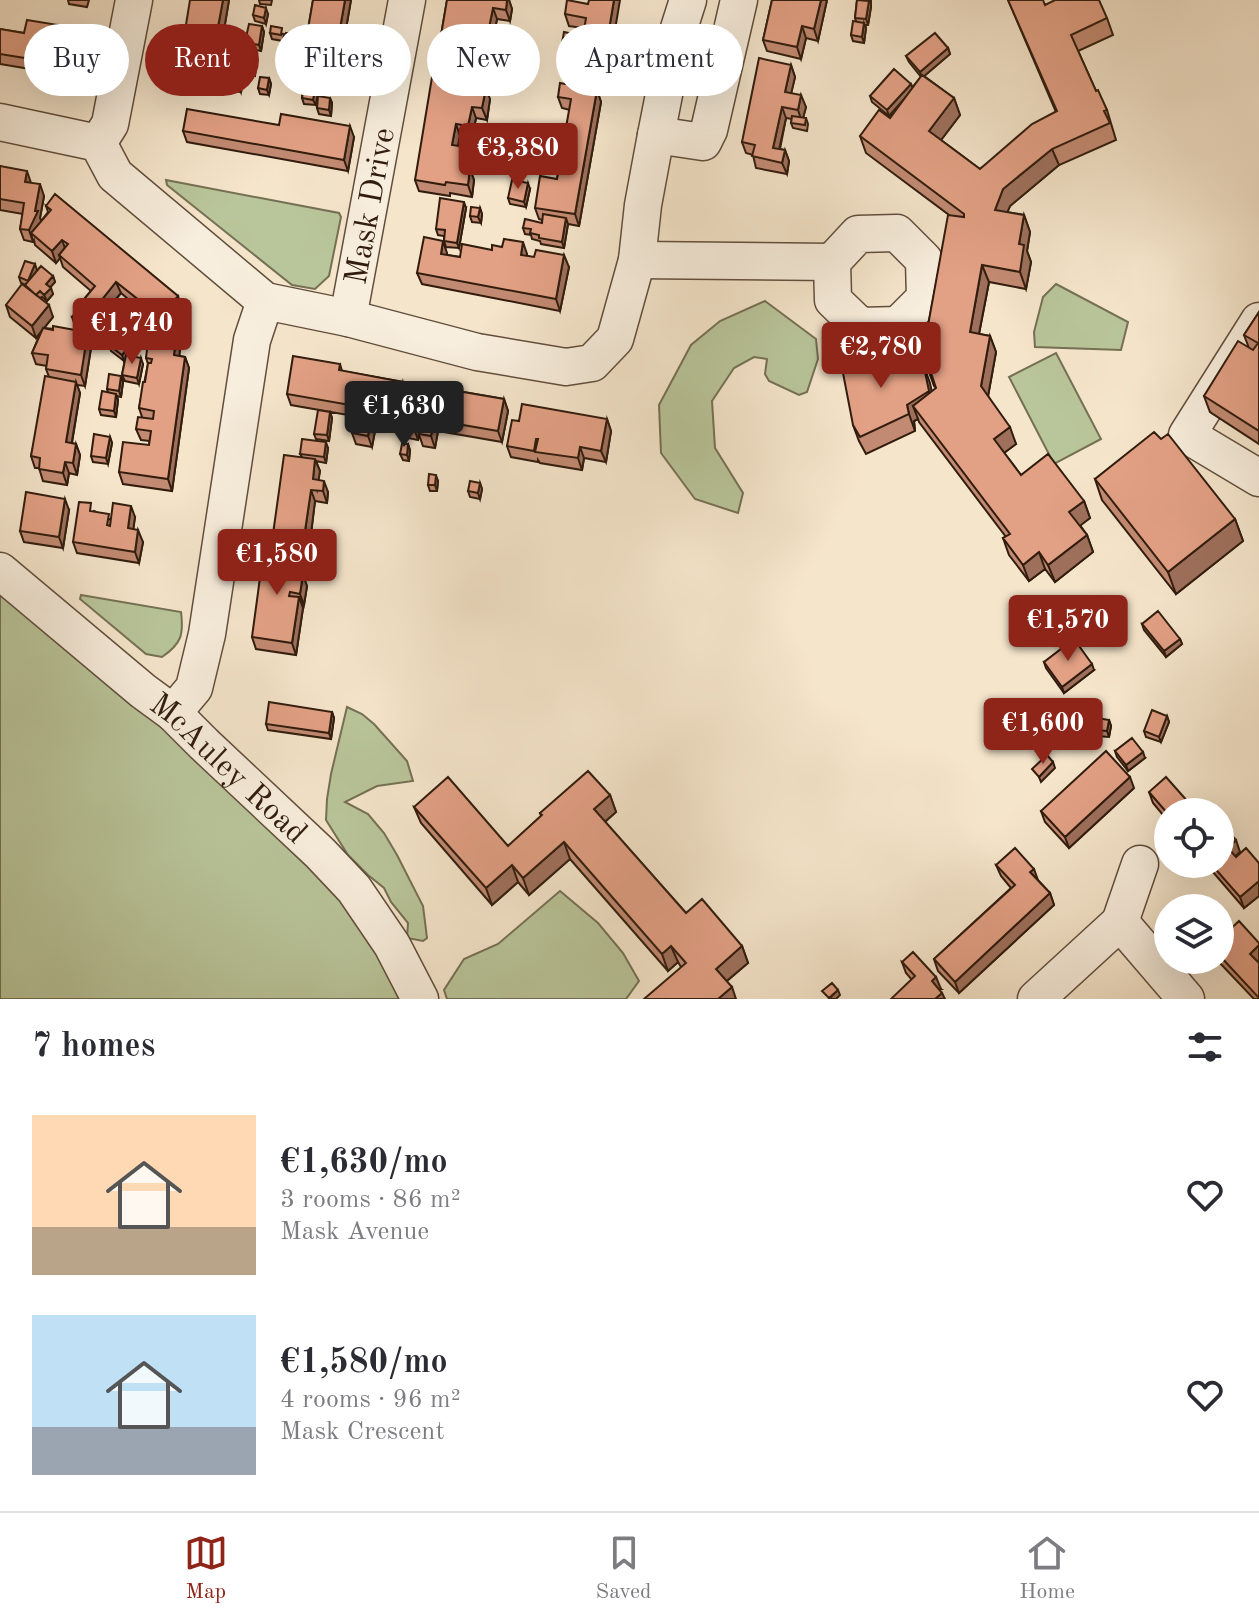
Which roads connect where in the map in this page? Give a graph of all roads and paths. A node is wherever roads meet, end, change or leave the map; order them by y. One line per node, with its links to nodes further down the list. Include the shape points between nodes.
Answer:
1 (134, 0): 7 (street, via 110,124)
2 (407, 0): 11 (street, Mask Drive)
3 (688, 0): 6 (street)
4 (739, 0): 6 (street, via 703,142)
5 (0, 122): 7 (street)
6 (656, 135): 8 (street)
7 (98, 143): 10 (street, via 115,175)
8 (637, 260): 9 (street); 11 (street, via 615,339 592,363 566,367 477,352)
9 (832, 262)
10 (265, 301): 11 (street); 15 (street, via 252,340 207,634 194,688)
11 (348, 318)
12 (1259, 321): 13 (street, via 1187,435)
13 (1259, 478)
14 (0, 571): 15 (street, McAuley Road)
15 (173, 713): 18 (street, McAuley Road, via 354,889)
16 (1140, 864): 17 (street)
17 (1120, 922): 19 (street); 20 (street)
18 (420, 999)
19 (1036, 999)
20 (1186, 999)

